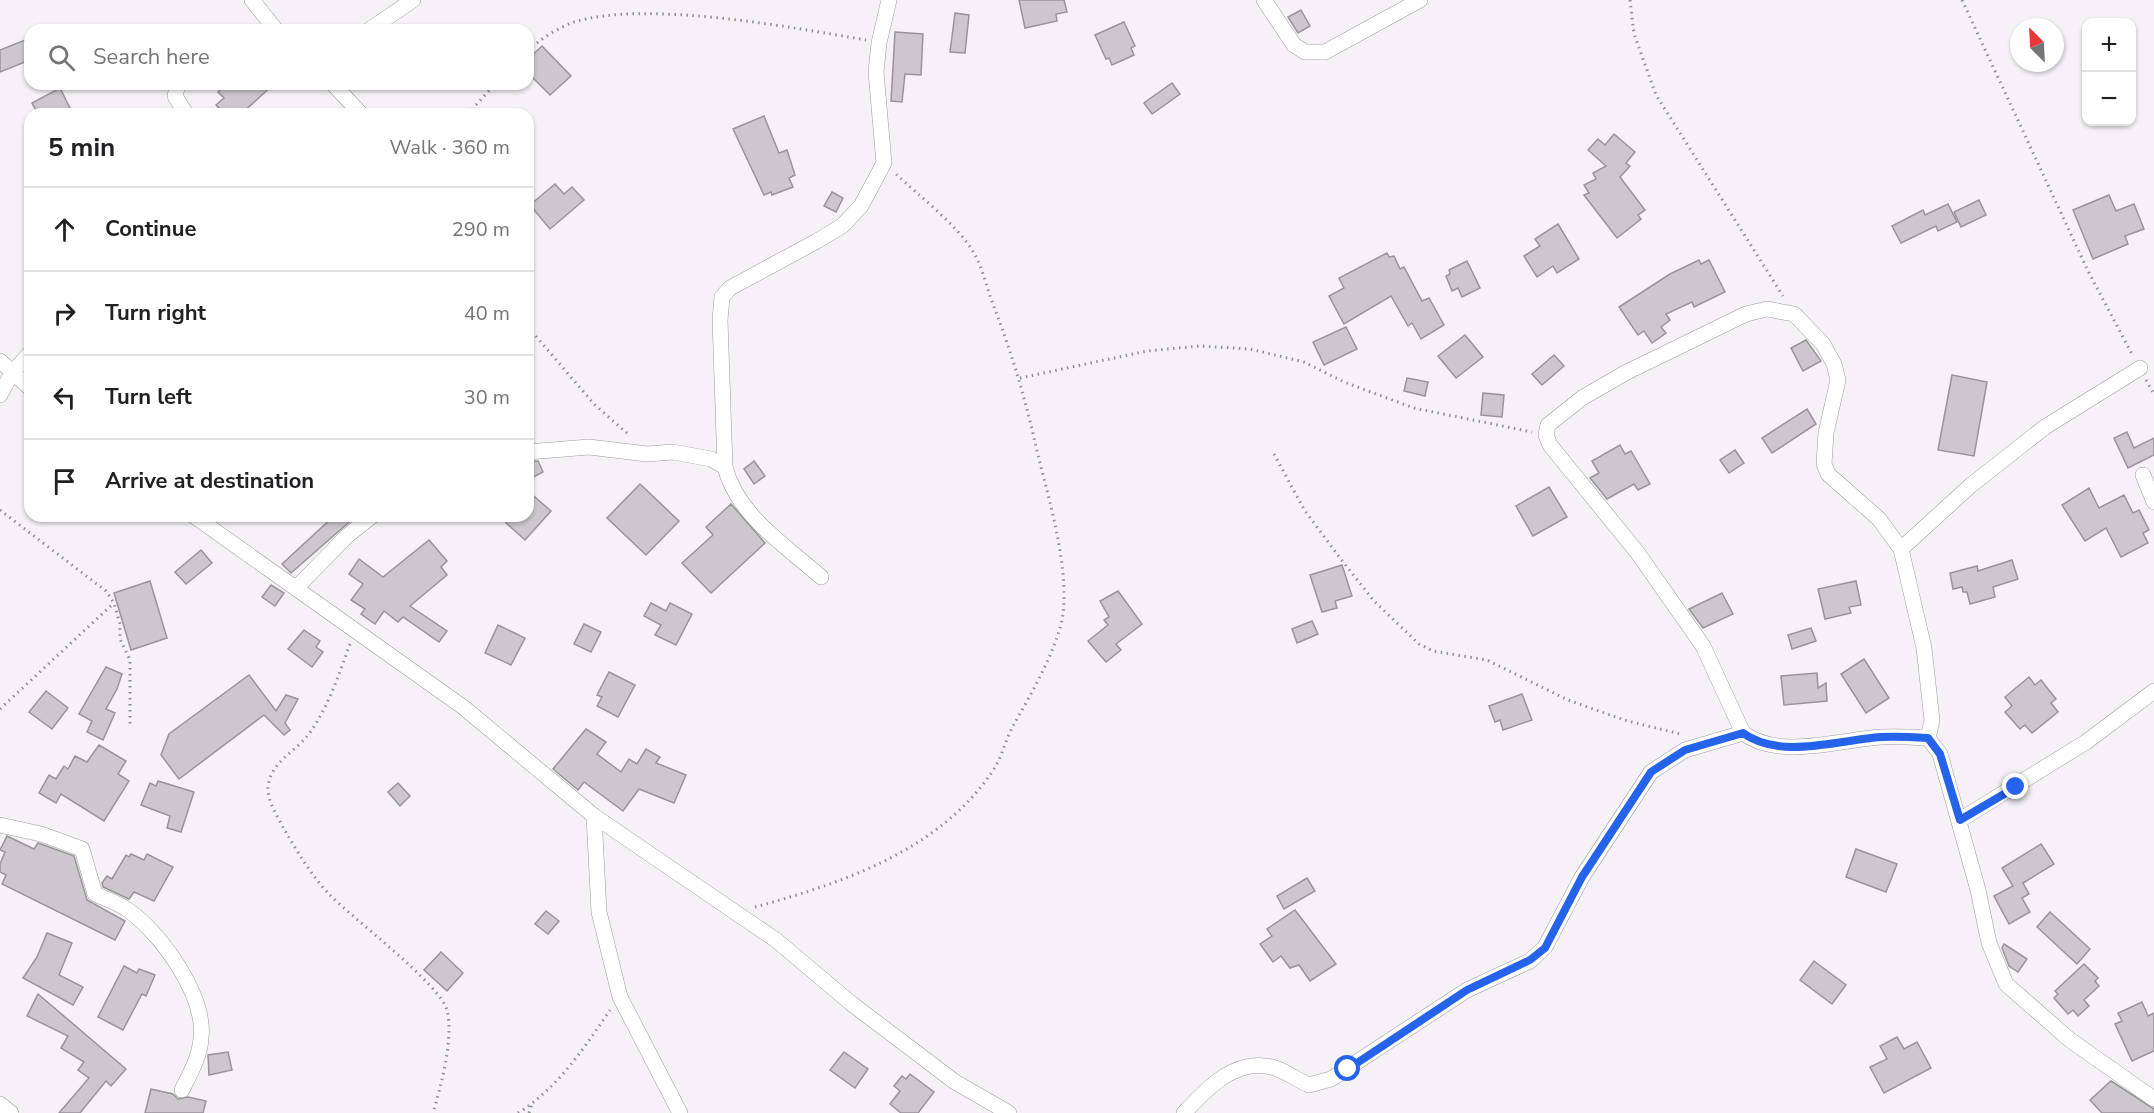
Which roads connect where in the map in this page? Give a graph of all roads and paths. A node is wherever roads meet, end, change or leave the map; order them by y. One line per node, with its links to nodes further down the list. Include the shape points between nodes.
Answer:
1 (252, 0): 8 (street)
2 (413, 0): 9 (street)
3 (889, 0): 10 (street)
4 (1264, 0): 5 (street, via 1294,45 1305,52 1325,52)
5 (1420, 0)
6 (1630, 0): 19 (path, via 1634,34 1656,95)
7 (1962, 0): 23 (path, via 2088,271)
8 (269, 24)
9 (378, 24)
10 (879, 43): 11 (path, via 695,15 622,13 574,22); 18 (street, via 876,72)
11 (534, 45)
12 (176, 90): 15 (street, via 175,96)
13 (339, 90): 16 (street)
14 (490, 90): 17 (path)
15 (182, 108)
16 (355, 108)
17 (473, 108)
18 (884, 163): 25 (path, via 974,253); 33 (street, via 861,206 842,226 730,288 722,297)
19 (1794, 314): 29 (street, via 1767,309 1746,314 1671,349 1582,398 1555,417); 39 (street, via 1823,344 1838,380 1824,453 1828,474 1879,519)
20 (534, 334): 31 (path, via 594,404)
21 (24, 360): 24 (street)
22 (0, 362): 24 (street)
23 (2140, 368): 27 (path); 39 (street, via 2045,427 1970,486)
24 (12, 373): 26 (street); 28 (street)
25 (1020, 378): 29 (path, via 1147,351 1200,346 1250,349 1304,362 1344,382 1414,408); 53 (path, via 1062,567 1063,615 1044,668 995,767 972,798 922,840 860,873)
26 (24, 383)
27 (2154, 394)
28 (0, 395)
29 (1546, 435): 47 (street, via 1703,645)
30 (534, 452): 31 (street, via 589,447)
31 (647, 454): 33 (street, via 694,455)
32 (1274, 454): 49 (path, via 1305,511 1340,558 1374,601 1419,644 1433,651 1487,660 1568,700 1624,720)
33 (725, 466): 40 (street, via 746,509)
34 (2143, 475): 35 (street)
35 (2154, 502)
36 (0, 510): 42 (path, via 95,580)
37 (215, 522): 41 (street)
38 (364, 522): 41 (street)
39 (1901, 549): 48 (street, via 1924,648 1932,720)
40 (821, 577)
41 (296, 588): 43 (street)
42 (114, 603): 45 (path); 46 (path, via 120,639 130,660)
43 (355, 631): 50 (street, via 463,707); 60 (path, via 331,697 310,733 273,768 268,789 270,801 296,850 326,892 438,993 444,1003 447,1033 443,1081)
44 (2154, 691): 51 (street, via 2086,742)
45 (0, 709)
46 (130, 727)
47 (1743, 733): 48 (street, via 1773,747 1883,736); 49 (street)
48 (1928, 738): 51 (street, via 1940,754)
49 (1708, 742): 65 (street, via 1685,750 1651,772 1582,877 1545,948 1530,960 1467,990 1330,1079 1309,1085 1275,1068 1252,1066 1212,1083)
50 (594, 816): 53 (street); 54 (street, via 599,912)
51 (1960, 820): 56 (street, via 1989,943 2006,984 2070,1040)
52 (0, 825): 55 (street, via 82,849 95,894 128,909 159,937 180,970 200,1022 201,1038)
53 (736, 913): 64 (street, via 785,947 946,1076)
54 (620, 997): 58 (path, via 572,1065); 63 (street)
55 (182, 1090)
56 (2154, 1100)
57 (0, 1104): 59 (street)
58 (532, 1104): 61 (path); 62 (path)
59 (11, 1113)
60 (433, 1113)
61 (518, 1113)
62 (529, 1113)
63 (680, 1113)
64 (1009, 1113)
65 (1184, 1113)

